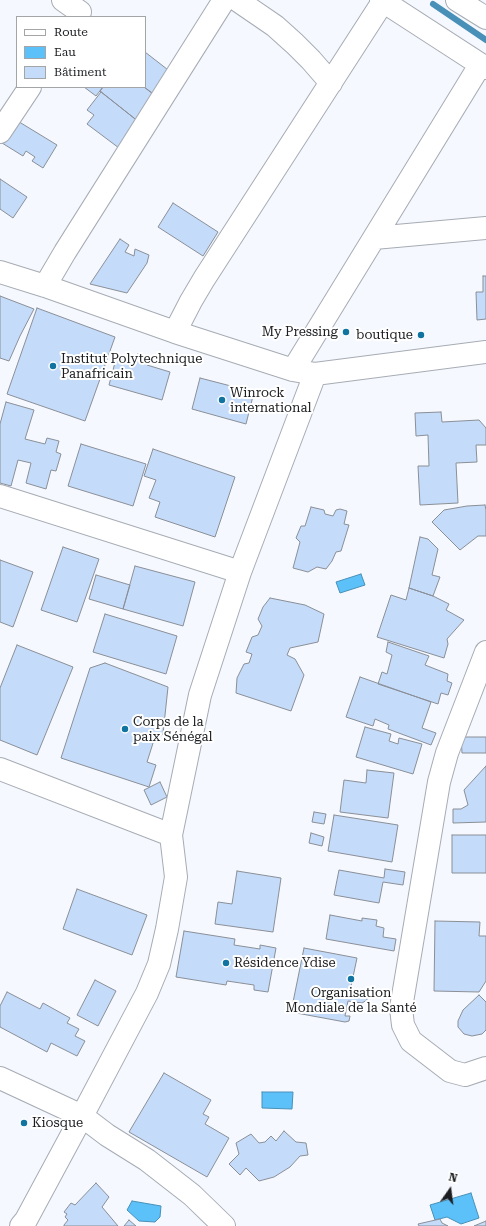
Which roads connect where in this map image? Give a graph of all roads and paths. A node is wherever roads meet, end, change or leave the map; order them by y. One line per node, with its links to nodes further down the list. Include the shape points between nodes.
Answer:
1 (224, 0): 13 (street)
2 (237, 0): 7 (street, via 275,26)
3 (383, 0): 6 (street); 7 (street)
4 (457, 0): 5 (street)
5 (486, 18)
6 (483, 66): 11 (street)
7 (331, 83): 14 (street, via 204,279)
8 (29, 88): 9 (street)
9 (0, 132)
10 (486, 228): 11 (street)
11 (374, 238): 16 (street)
12 (0, 272): 13 (street)
13 (45, 286): 14 (street)
14 (175, 332): 16 (street)
15 (486, 352): 17 (street)
16 (293, 370): 17 (street)
17 (315, 374): 19 (street)
18 (0, 496): 19 (street)
19 (240, 572): 22 (street, via 200,695)
20 (486, 652): 23 (street, via 447,753 439,782 401,1008 403,1025 411,1041 450,1071 465,1075)
21 (0, 769): 22 (street)
22 (171, 835): 25 (street, via 176,877 159,964 147,993)
23 (486, 1068)
24 (0, 1078): 25 (street)
25 (82, 1116): 26 (street); 27 (street, via 186,1190)
26 (21, 1226)
27 (224, 1226)

